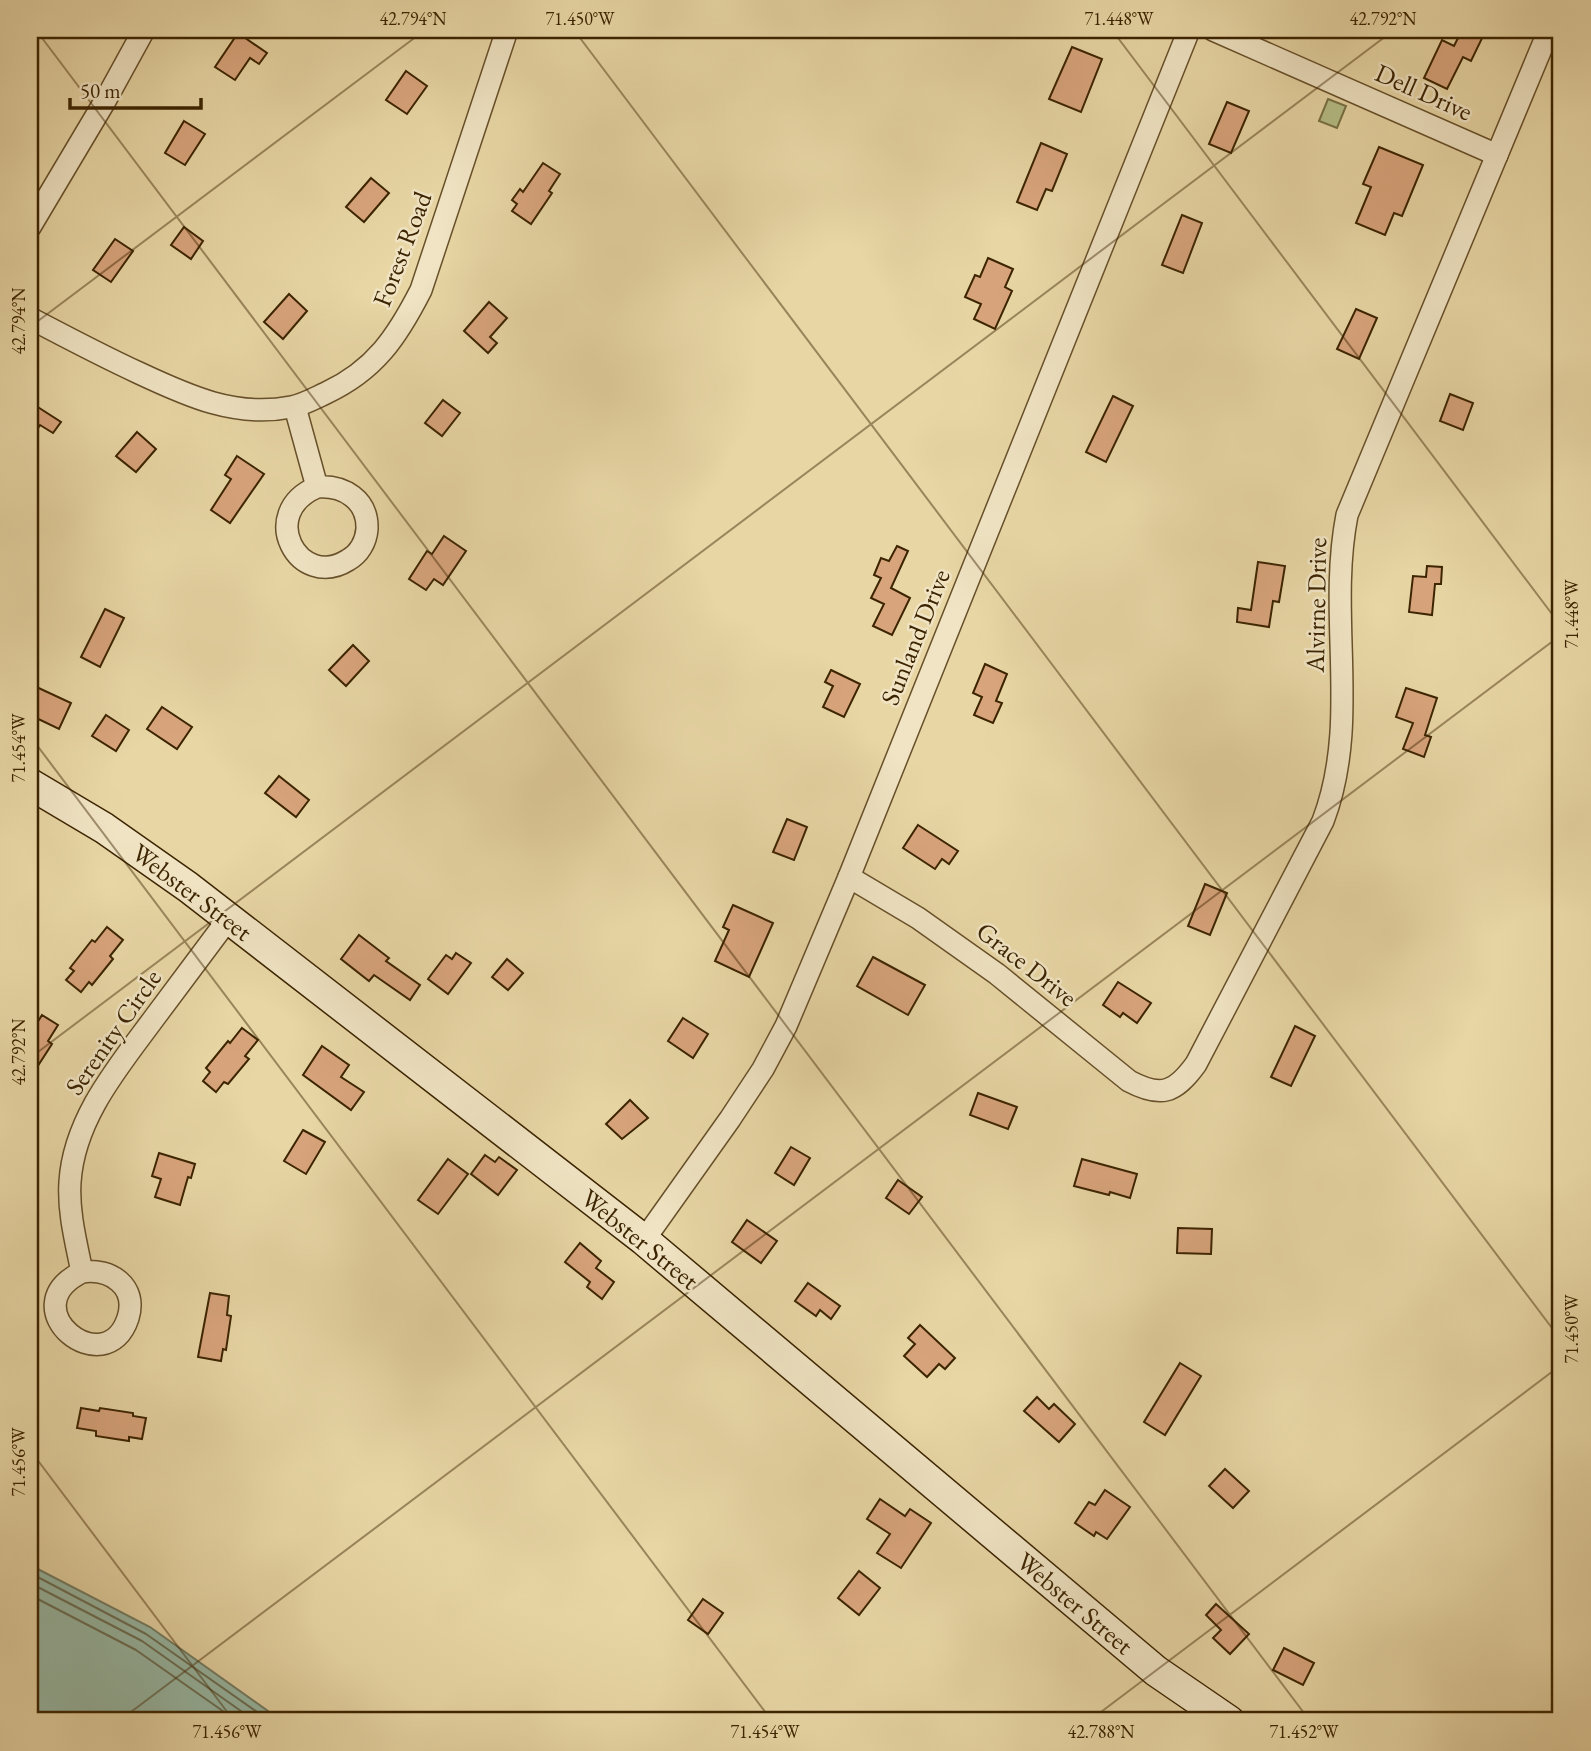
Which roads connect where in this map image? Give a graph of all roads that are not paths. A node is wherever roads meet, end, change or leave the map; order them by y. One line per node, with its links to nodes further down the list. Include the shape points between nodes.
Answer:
1 (144, 30): 7 (street)
2 (508, 30): 9 (street, Forest Road, via 421,290 402,328 374,361 340,386)
3 (1189, 30): 12 (street, Sunland Drive)
4 (1213, 30): 6 (street, Dell Drive)
5 (1549, 30): 6 (street, Alvirne Drive)
6 (1497, 155): 14 (street, Alvirne Drive, via 1347,516 1340,570 1340,761 1323,821 1196,1064)
7 (30, 227)
8 (30, 318): 9 (street, Forest Road, via 187,395 226,407 266,411)
9 (295, 407): 10 (street)
10 (317, 487)
11 (30, 784): 13 (main road, Webster Street, via 104,828)
12 (849, 877): 14 (street, Grace Drive, via 988,966 1129,1081 1150,1090); 15 (street, Sunland Drive, via 763,1069)
13 (229, 918): 15 (main road, Webster Street); 16 (street, Serenity Circle, via 115,1071 84,1125 70,1182)
14 (1168, 1090)
15 (644, 1240): 17 (main road, Webster Street, via 1156,1671)
16 (82, 1272)
17 (1229, 1721)

